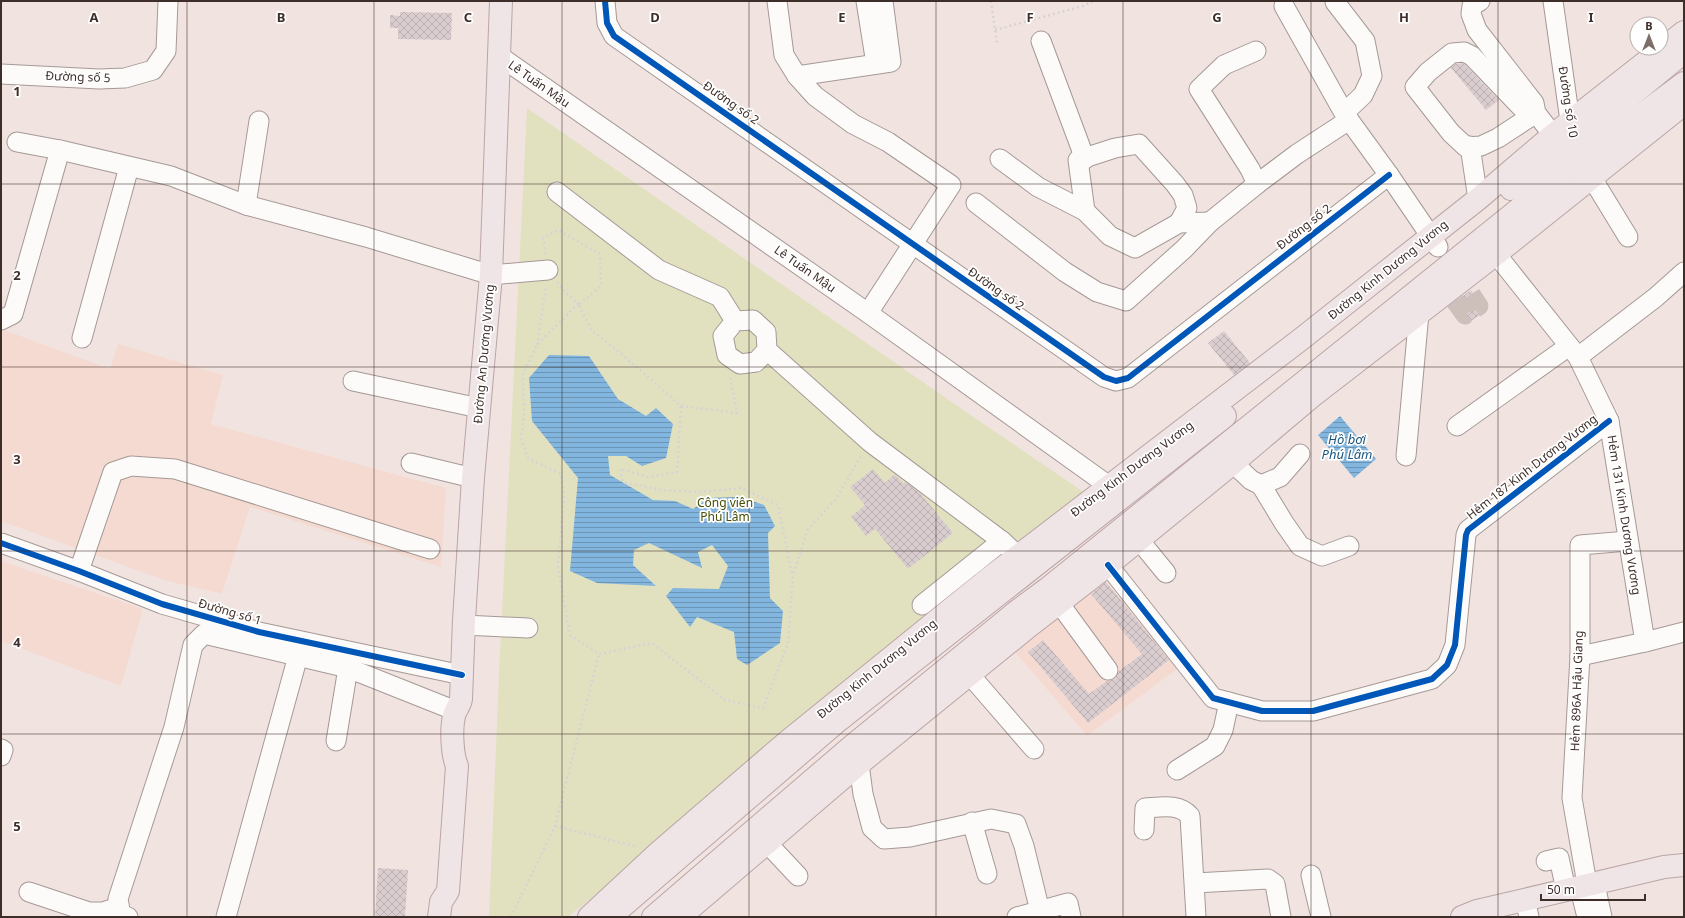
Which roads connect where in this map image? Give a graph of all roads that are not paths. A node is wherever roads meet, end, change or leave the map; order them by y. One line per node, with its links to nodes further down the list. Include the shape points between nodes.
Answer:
1 (168, 1): 17 (street, Đường số 5, via 166,51 153,70 125,78 99,79)
2 (501, 1): 15 (main road, Đường An Dương Vương)
3 (606, 1): 42 (street, Đường số 2, via 607,23 614,36)
4 (778, 1): 18 (street, via 784,55)
5 (866, 1): 16 (street)
6 (883, 1): 16 (street, via 891,62)
7 (1480, 1): 21 (street, via 1472,6 1471,14 1477,30 1534,104)
8 (1552, 1): 26 (street, Đường số 10)
9 (1335, 2): 22 (street, via 1365,41 1372,76 1363,95)
10 (1284, 6): 22 (street)
11 (1684, 32): 26 (main road, Đường Kinh Dương Vương)
12 (1041, 41): 29 (street)
13 (1256, 51): 32 (street, via 1224,64 1199,89)
14 (1684, 52): 26 (main road, Đường Kinh Dương Vương)
15 (498, 55): 46 (main road, Đường An Dương Vương); 49 (street, Lê Tuấn Mậu)
16 (876, 64): 18 (street)
17 (1, 74)
18 (797, 76): 42 (street, via 815,96 853,124 888,142 951,185)
19 (1684, 83): 26 (main road, Đường Kinh Dương Vương)
20 (1684, 104): 26 (main road, Đường Kinh Dương Vương)
21 (1536, 113): 25 (street, via 1498,138 1481,146); 25 (street, via 1522,108 1472,56 1464,52 1452,54 1428,72 1415,87 1451,133 1466,146); 26 (street)
22 (1346, 116): 31 (street); 32 (street)
23 (259, 121): 36 (street)
24 (17, 142): 27 (street)
25 (1470, 146): 34 (street)
26 (1573, 147): 34 (main road, Đường Kinh Dương Vương); 40 (street, Đường số 10); 41 (main road, Đường Kinh Dương Vương); 43 (main road, Đường Kinh Dương Vương); 47 (main road, Đường Kinh Dương Vương)
27 (60, 150): 30 (street); 50 (street, via 13,314)
28 (1000, 159): 37 (street, via 1038,187)
29 (1085, 159): 37 (street, via 1078,160); 39 (street, via 1115,148 1139,144 1183,195 1187,208)
30 (129, 167): 36 (street, via 171,176); 52 (street)
31 (1389, 175): 41 (street); 42 (street, Đường số 2, via 1128,378 1116,381 1104,377)
32 (1257, 184): 38 (street)
33 (557, 192): 51 (street, via 659,270 720,297)
34 (1478, 199): 41 (main road, Đường Kinh Dương Vương)
35 (976, 203): 38 (street, via 1064,272 1097,292 1126,301)
36 (246, 205): 46 (street, via 366,237)
37 (1085, 211): 39 (street, via 1110,236 1135,248)
38 (1210, 222): 39 (street)
39 (1179, 224)
40 (1628, 238)
41 (1434, 242): 65 (main road, Đường Kinh Dương Vương)
42 (913, 244): 49 (street)
43 (1496, 254): 47 (main road, Đường Kinh Dương Vương); 54 (street, Hẻm 131 Kinh Dương Vương)
44 (548, 270): 46 (street)
45 (1684, 272): 54 (street, via 1656,297)
46 (491, 275): 56 (main road, Đường An Dương Vương)
47 (1453, 284): 48 (main road, Đường Kinh Dương Vương)
48 (1414, 305): 60 (street); 62 (main road, Đường Kinh Dương Vương); 76 (main road, Đường Kinh Dương Vương)
49 (868, 313): 65 (street, Lê Tuấn Mậu)
50 (1, 320)
51 (735, 321): 53 (street, via 753,320 766,332); 53 (street, via 723,336 727,355 740,364 756,362)
52 (82, 338)
53 (767, 350): 67 (street, via 870,442)
54 (1574, 351): 57 (street, Hẻm 131 Kinh Dương Vương); 58 (street)
55 (353, 381): 56 (street)
56 (479, 408): 63 (main road, Đường An Dương Vương)
57 (1609, 421): 68 (street, Hẻm 131 Kinh Dương Vương); 88 (street, Hẻm 187 Kinh Dương Vương, via 1468,530 1455,645 1447,664 1432,679 1314,711 1262,711)
58 (1457, 426)
59 (1300, 454): 64 (street, via 1280,477)
60 (1406, 456)
61 (411, 463): 63 (street)
62 (1233, 463): 64 (street, via 1251,480); 66 (main road, Đường Kinh Dương Vương)
63 (473, 478): 78 (main road, Đường An Dương Vương)
64 (1261, 485): 70 (street, via 1300,546 1322,556)
65 (1116, 492): 72 (main road, Đường Kinh Dương Vương)
66 (1139, 540): 73 (main road, Đường Kinh Dương Vương); 75 (street)
67 (1002, 541): 72 (street); 77 (street)
68 (1628, 541): 81 (street, Hẻm 131 Kinh Dương Vương); 83 (street, Hẻm 896A Hậu Giang, via 1580,545)
69 (1, 543): 74 (street, Đường số 1)
70 (1348, 546)
71 (430, 549): 74 (street, via 175,469 131,466 113,472)
72 (1024, 563): 76 (main road); 114 (main road, Đường Kinh Dương Vương, via 788,741 659,852); 115 (main road, Đường Kinh Dương Vương)
73 (1108, 565): 76 (main road, Đường Kinh Dương Vương); 88 (street, Hẻm 187 Kinh Dương Vương, via 1213,698)
74 (79, 571): 86 (street, Đường số 1, via 162,604 259,632)
75 (1166, 573)
76 (1053, 596): 85 (street); 87 (main road, Đường Kinh Dương Vương); 116 (main road, Đường Kinh Dương Vương, via 1016,612 852,746)
77 (922, 605)
78 (464, 625): 79 (street); 86 (main road, Đường An Dương Vương)
79 (528, 628)
80 (1684, 632): 81 (street)
81 (1645, 642): 83 (street)
82 (298, 656): 84 (street); 109 (street, via 204,634 193,645 174,727 118,898); 111 (street)
83 (1580, 656): 107 (street, Hẻm 896A Hậu Giang, via 1572,798)
84 (348, 668): 89 (street); 90 (street)
85 (1108, 670)
86 (462, 675): 89 (main road, Đường An Dương Vương)
87 (970, 675): 92 (street); 94 (main road, Đường Kinh Dương Vương)
88 (1229, 702): 95 (street, via 1223,730 1215,746)
89 (453, 706): 105 (main road, Đường An Dương Vương, via 453,756 457,766)
90 (336, 741)
91 (1, 749): 93 (street)
92 (1034, 749)
93 (1, 756)
94 (859, 764): 96 (street, via 863,794 872,828 884,839 910,837); 98 (main road, Đường Kinh Dương Vương)
95 (1177, 770)
96 (972, 822): 101 (street); 108 (street, via 991,819 1016,824)
97 (1144, 830): 104 (street, via 1145,808 1174,807 1184,810 1190,816)
98 (767, 843): 103 (street); 117 (main road, Đường Kinh Dương Vương)
99 (1546, 860): 107 (street, via 1559,858)
100 (1683, 865): 107 (main road, via 1666,876)
101 (987, 874)
102 (1311, 875): 122 (street)
103 (798, 876)
104 (1195, 883): 120 (street); 121 (street, via 1268,879 1275,884)
105 (448, 891): 112 (main road, Đường An Dương Vương, via 440,902); 113 (main road, Đường An Dương Vương, via 455,903)
106 (29, 892): 109 (street, via 89,912)
107 (1584, 896): 110 (main road); 123 (main road, via 1477,911); 125 (street)
108 (1040, 911): 118 (street); 119 (street, via 1068,903)
109 (123, 912)
110 (1528, 912): 124 (main road)
111 (226, 917)
112 (439, 917)
113 (453, 917)
114 (589, 917)
115 (610, 917)
116 (653, 917)
117 (680, 917)
118 (1017, 917)
119 (1071, 917)
120 (1196, 917)
121 (1281, 917)
122 (1321, 917)
123 (1462, 917)
124 (1487, 917)
125 (1602, 917)

